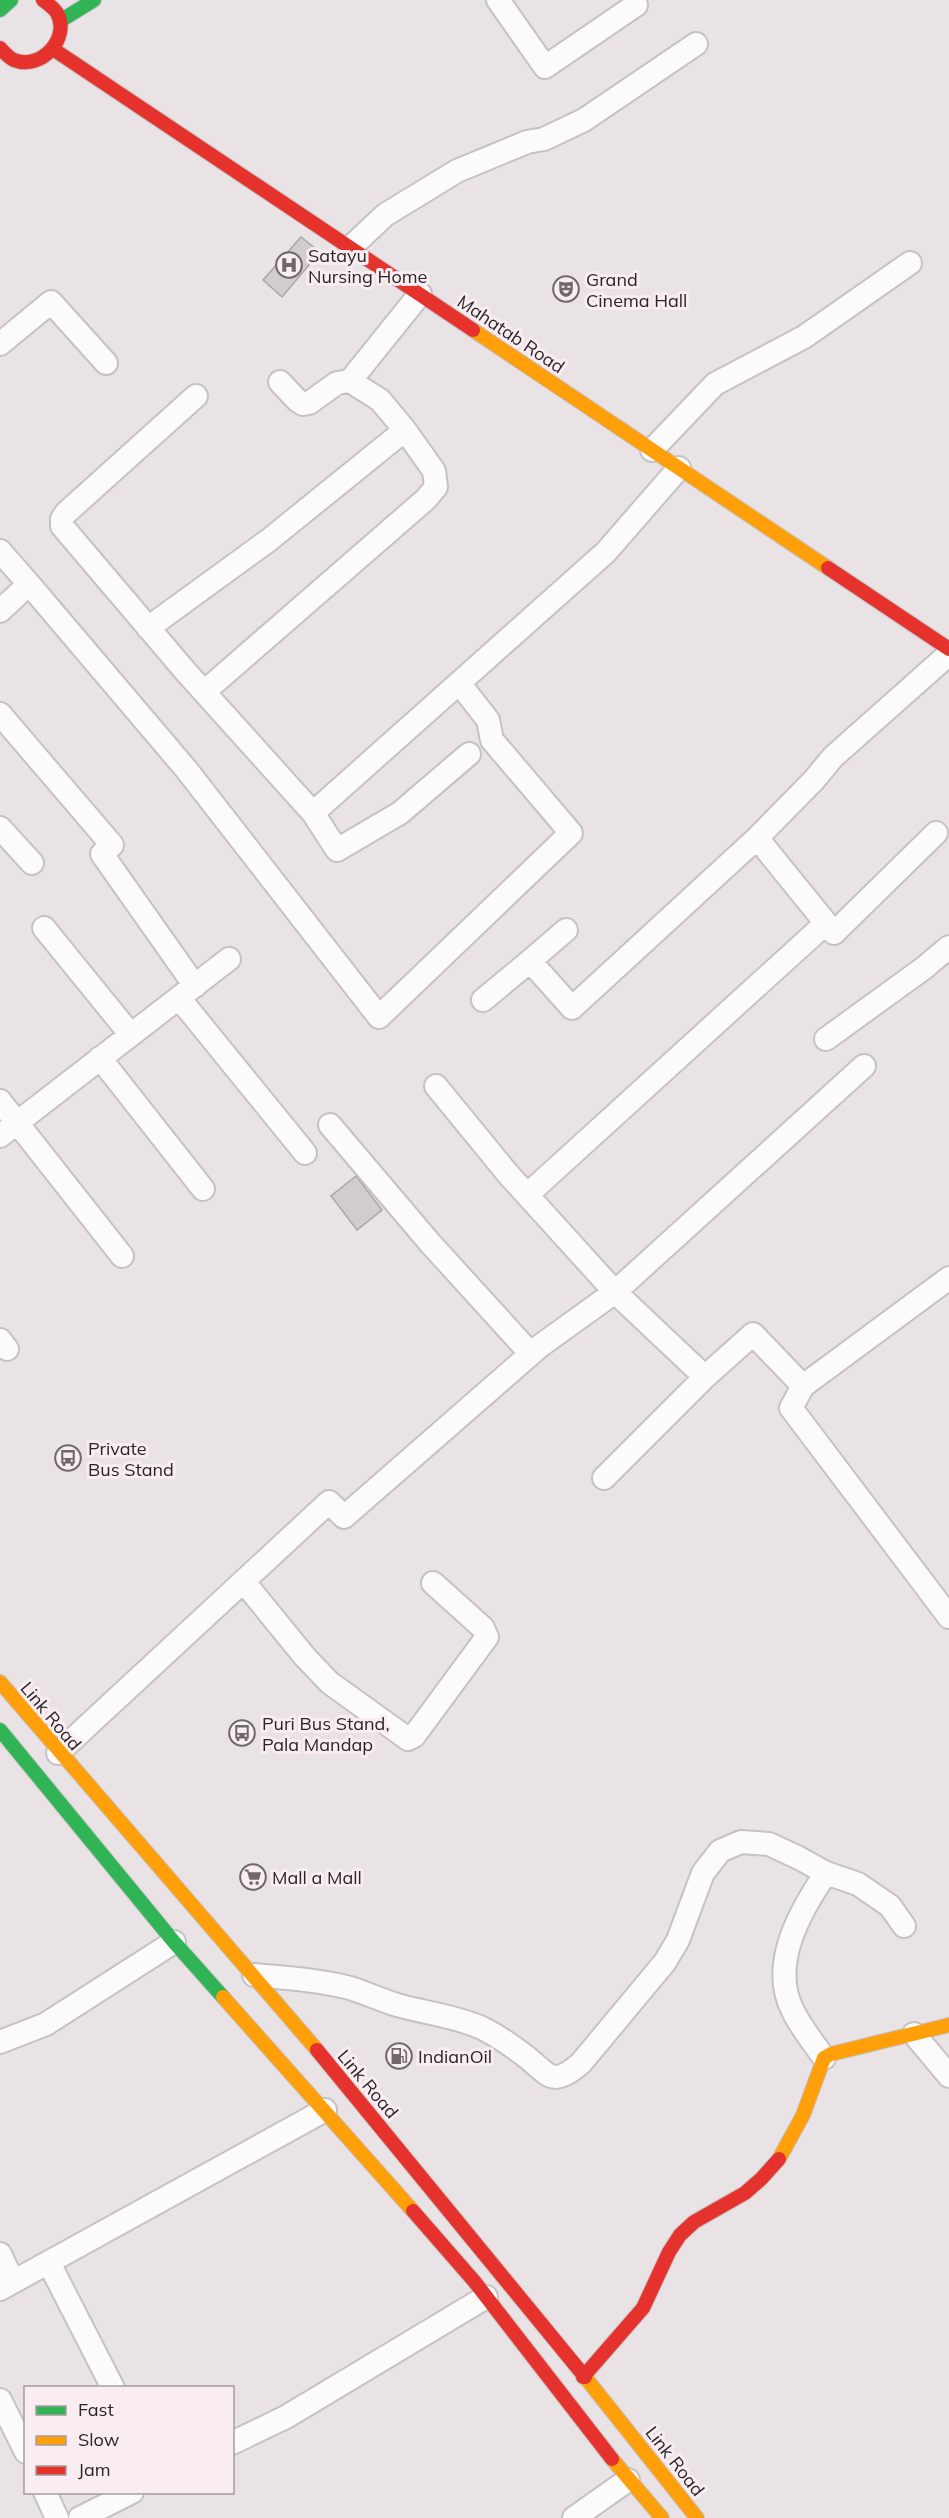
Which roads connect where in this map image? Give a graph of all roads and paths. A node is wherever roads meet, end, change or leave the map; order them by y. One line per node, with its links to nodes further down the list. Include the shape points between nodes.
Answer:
1 (11, 0): 6 (main road)
2 (43, 0): 7 (main road, via 56,11)
3 (94, 0): 7 (main road)
4 (498, 0): 5 (street, via 545,67)
5 (636, 5)
6 (0, 9)
7 (60, 21): 10 (main road)
8 (696, 44): 13 (street, via 584,120 457,171 385,215)
9 (0, 48): 11 (main road)
10 (54, 49): 11 (main road, via 33,62); 13 (main road, Mahatab Road)
11 (12, 58): 12 (main road)
12 (0, 68)
13 (350, 248): 15 (main road, Mahatab Road)
14 (910, 263): 22 (street, via 804,337 715,384)
15 (420, 294): 18 (street); 22 (main road, Mahatab Road)
16 (0, 344): 17 (street, via 51,302)
17 (106, 363)
18 (350, 381): 19 (street, via 337,383 303,404); 21 (street, via 380,400)
19 (280, 382)
20 (196, 396): 27 (street, via 62,519 66,532)
21 (405, 430): 27 (street, via 269,540); 31 (street, via 434,471 436,487)
22 (652, 450): 23 (main road, Mahatab Road)
23 (679, 468): 28 (main road, Mahatab Road); 30 (street, via 606,552)
24 (0, 551): 25 (street)
25 (29, 584): 26 (street); 30 (street, via 186,769 379,1017 571,833 492,740 488,720)
26 (0, 610)
27 (148, 628): 31 (street)
28 (949, 648)
29 (949, 654): 37 (street, via 833,757)
30 (459, 683): 34 (street)
31 (204, 692): 34 (street)
32 (0, 714): 45 (street, via 112,845 102,854)
33 (469, 754): 34 (street, via 400,813 337,849)
34 (313, 813)
35 (0, 828): 38 (street)
36 (936, 832): 39 (street, via 834,933)
37 (757, 838): 39 (street); 44 (street, via 572,1008)
38 (32, 863)
39 (825, 924): 57 (street)
40 (44, 928): 47 (street)
41 (566, 930): 44 (street)
42 (949, 947): 48 (street)
43 (229, 959): 45 (street)
44 (530, 961): 46 (street)
45 (187, 992): 47 (street); 55 (street)
46 (483, 1000)
47 (131, 1035): 49 (street)
48 (826, 1039)
49 (100, 1059): 54 (street); 56 (street)
50 (864, 1066): 60 (street)
51 (436, 1086): 57 (street)
52 (0, 1101): 54 (street)
53 (330, 1125): 61 (street, via 430,1243)
54 (8, 1129): 58 (street)
55 (305, 1154)
56 (203, 1189)
57 (527, 1195): 60 (street)
58 (123, 1256)
59 (949, 1278): 63 (street)
60 (615, 1292): 61 (street); 62 (street)
61 (531, 1353): 65 (street, via 344,1516 329,1502)
62 (705, 1377): 63 (street, via 753,1334); 64 (street)
63 (803, 1386): 67 (street, via 790,1408)
64 (604, 1478)
65 (244, 1582): 66 (street, via 330,1683 408,1739 487,1637 483,1628); 70 (street)
66 (433, 1583)
67 (949, 1617)
68 (0, 1682): 70 (main road, Link Road)
69 (0, 1730): 73 (main road)
70 (58, 1753): 74 (main road, Link Road)
71 (826, 1873): 72 (street, via 858,1884 890,1906); 74 (street, via 769,1845 741,1842 720,1851 703,1873 678,1940 665,1962 581,2063 568,2075 555,2078 482,2028 349,1988); 78 (street, via 793,1931 784,1984 792,2010)
72 (904, 1926)
73 (174, 1942): 77 (street, via 46,2024); 80 (main road)
74 (254, 1975): 85 (main road, Link Road, via 514,2286)
75 (949, 2025): 76 (main road)
76 (914, 2034): 78 (main road); 79 (street)
77 (0, 2042)
78 (824, 2058): 85 (main road, via 795,2137 774,2167 745,2193 682,2233 644,2307)
79 (949, 2076)
80 (325, 2110): 82 (street); 84 (main road)
81 (0, 2254): 83 (street)
82 (49, 2262): 83 (street); 86 (street)
83 (7, 2285)
84 (486, 2297): 88 (street, via 286,2417); 90 (main road)
85 (584, 2377): 97 (main road, Link Road)
86 (112, 2386)
87 (0, 2400): 89 (street)
88 (234, 2442)
89 (24, 2448)
90 (628, 2480): 95 (street); 96 (main road)
91 (45, 2494): 94 (street)
92 (130, 2494): 93 (street)
93 (87, 2516)
94 (57, 2518)
95 (574, 2518)
96 (662, 2518)
97 (697, 2518)

